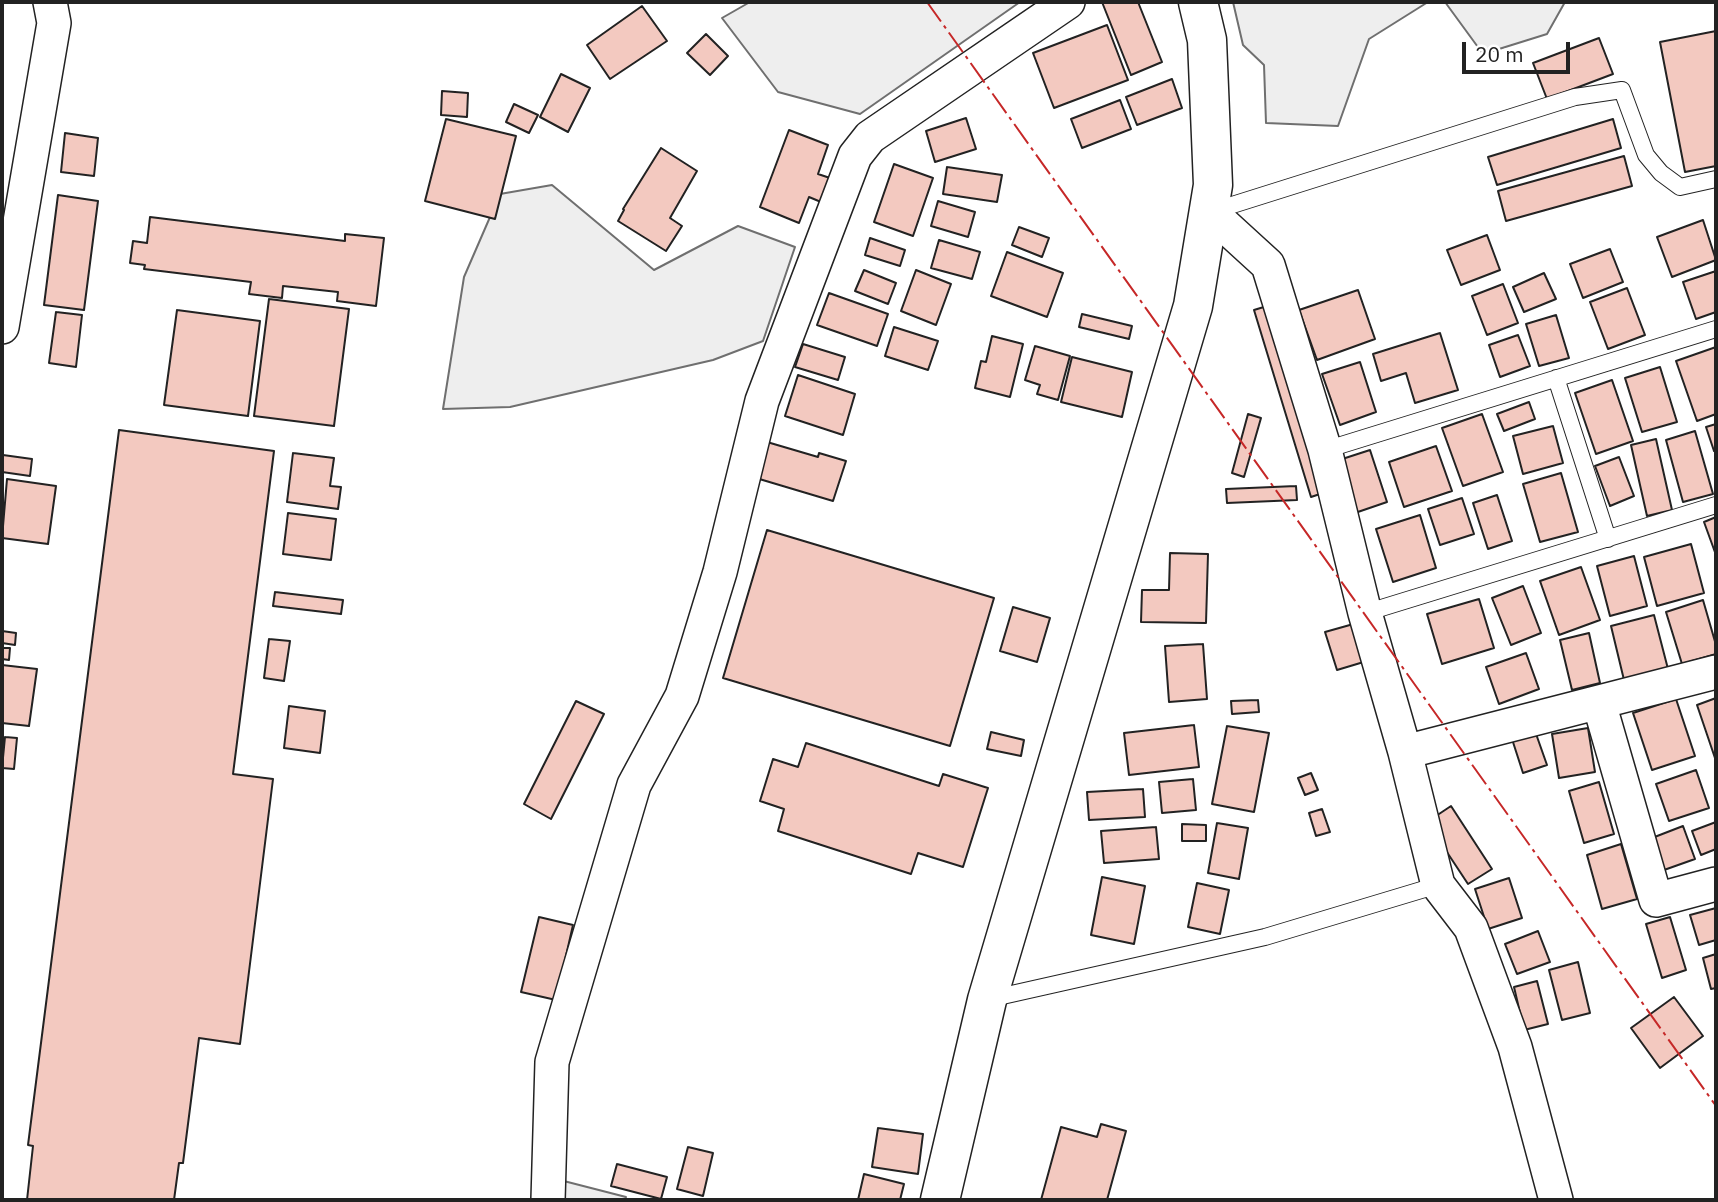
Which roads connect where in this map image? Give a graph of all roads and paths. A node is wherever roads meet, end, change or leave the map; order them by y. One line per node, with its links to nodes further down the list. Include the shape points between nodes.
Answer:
1 (50, 2): 6 (street, via 54,23)
2 (1068, 2): 19 (street, via 870,138 855,156 762,401 720,572 682,696 634,785 552,1062)
3 (1198, 2): 5 (street, via 1207,40)
4 (1716, 179): 5 (lane, via 1679,187 1661,173 1646,155 1622,90 1575,97)
5 (1210, 212): 9 (street, via 1268,265); 18 (street, via 1193,306)
6 (2, 327)
7 (1716, 329): 8 (lane)
8 (1556, 378): 9 (lane); 11 (lane)
9 (1325, 450): 12 (street)
10 (1716, 505): 11 (lane)
11 (1608, 538): 12 (lane)
12 (1365, 613): 15 (street)
13 (1716, 672): 14 (street)
14 (1599, 703): 15 (street); 16 (street, via 1656,900)
15 (1405, 752): 17 (street)
16 (1716, 884)
17 (1438, 885): 18 (lane, via 1265,937); 21 (street, via 1471,928 1515,1047)
18 (987, 1000): 20 (street)
19 (548, 1200)
20 (940, 1200)
21 (1556, 1200)

